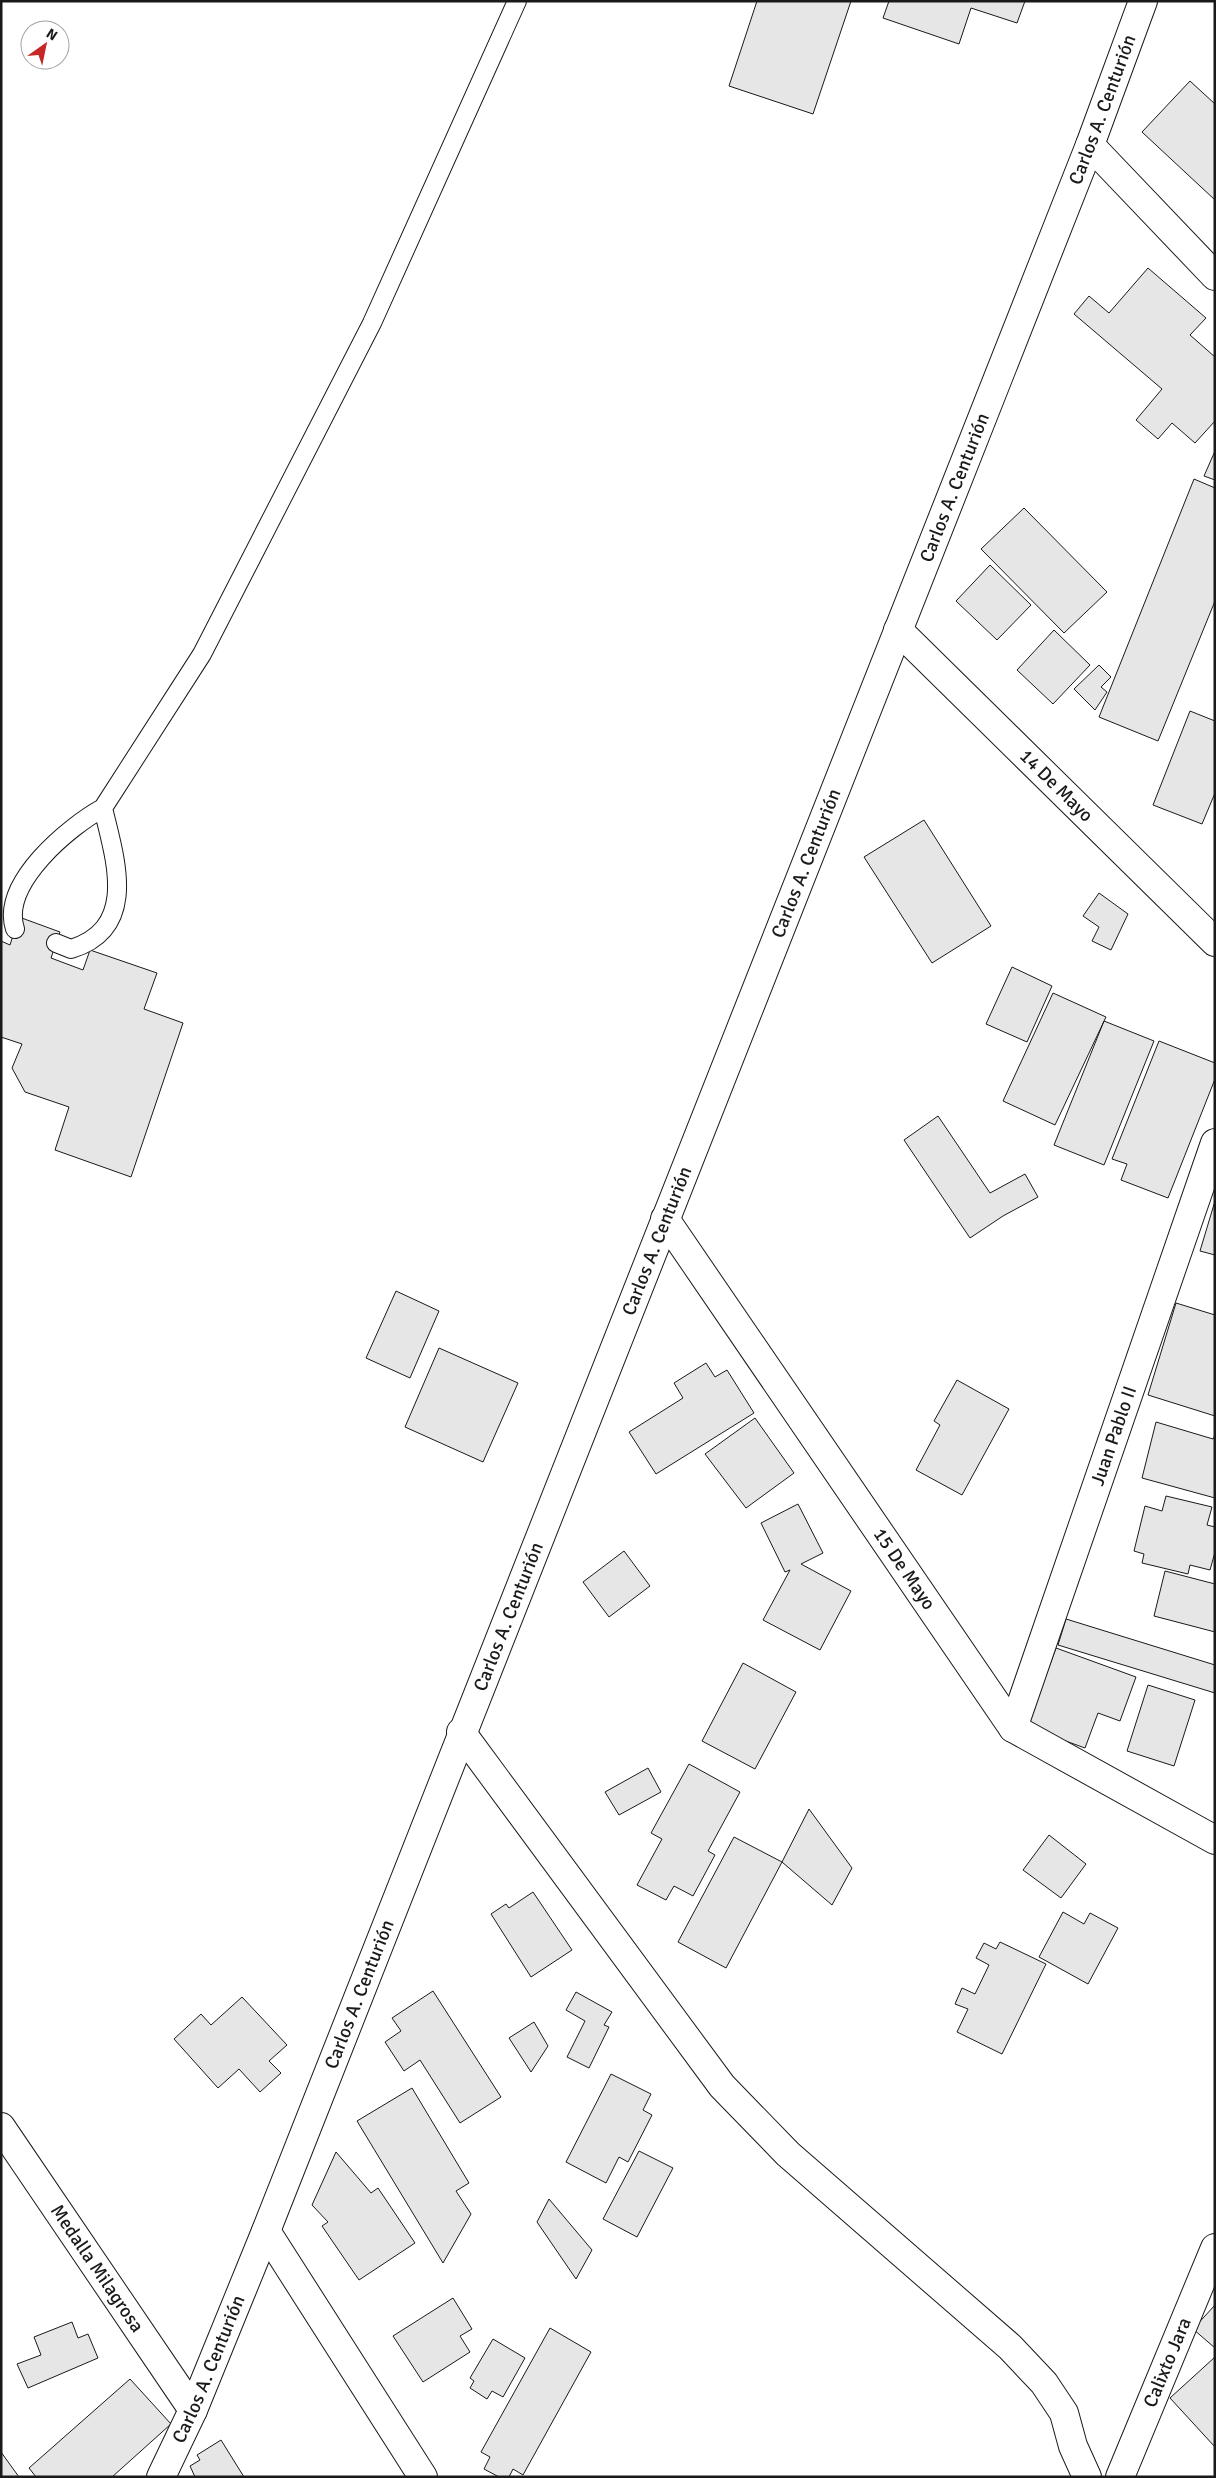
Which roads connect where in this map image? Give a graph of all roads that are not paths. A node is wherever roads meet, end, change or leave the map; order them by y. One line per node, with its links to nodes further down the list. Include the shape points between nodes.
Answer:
1 (517, 1): 6 (lane, via 372,323 202,654)
2 (1143, 1): 3 (street, Carlos A. Centurión)
3 (1090, 145): 4 (street); 5 (street, Carlos A. Centurión)
4 (1215, 276)
5 (898, 630): 8 (street, 14 De Mayo); 11 (street, Carlos A. Centurión)
6 (104, 808): 7 (lane, via 39,849 23,868 6,905 8,921); 9 (lane, via 119,880 117,903 97,938 71,949)
7 (15, 929)
8 (1215, 942)
9 (56, 944)
10 (1215, 1143): 12 (street, Juan Pablo II)
11 (665, 1219): 12 (street, 15 De Mayo); 13 (street, Carlos A. Centurión)
12 (1013, 1728): 14 (street, 15 De Mayo)
13 (462, 1732): 16 (street, Carlos A. Centurión); 21 (street, via 722,2086 788,2154 1010,2346 1044,2383 1064,2413 1073,2446)
14 (1215, 1840)
15 (1, 2127): 18 (street, Medalla Milagrosa)
16 (266, 2230): 18 (street, Carlos A. Centurión); 20 (street)
17 (1215, 2248): 22 (street, Calixto Jara)
18 (193, 2410): 19 (street, Carlos A. Centurión)
19 (162, 2477)
20 (423, 2477)
21 (1088, 2477)
22 (1120, 2477)

